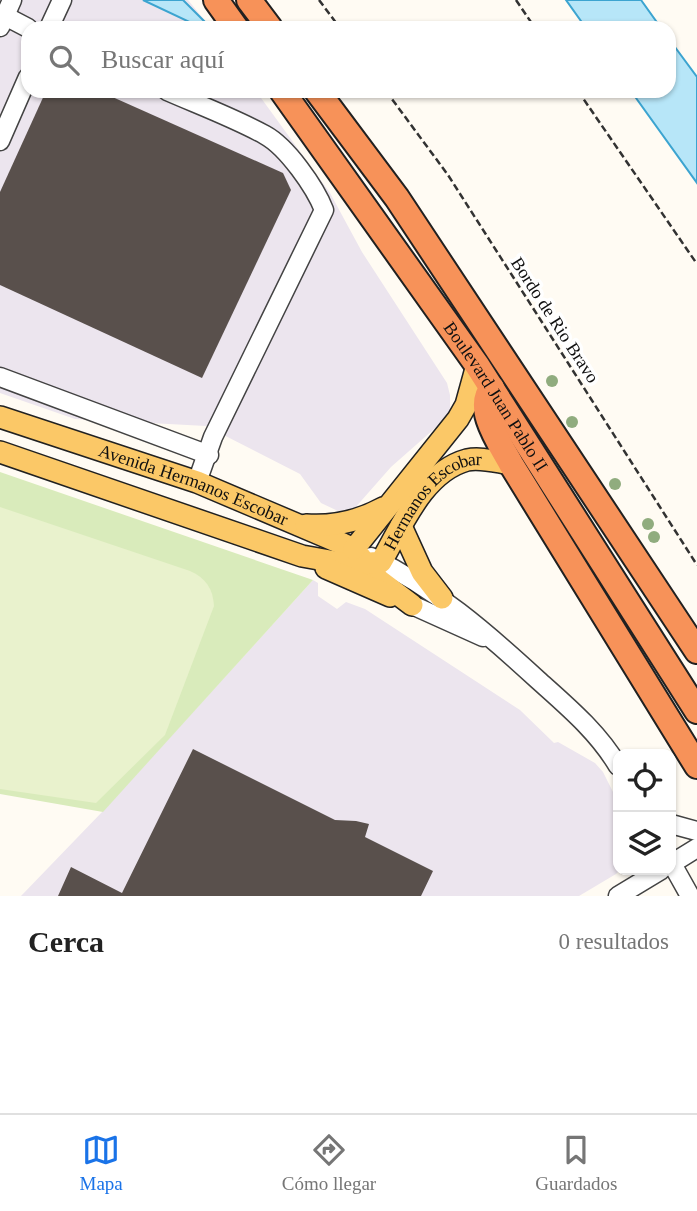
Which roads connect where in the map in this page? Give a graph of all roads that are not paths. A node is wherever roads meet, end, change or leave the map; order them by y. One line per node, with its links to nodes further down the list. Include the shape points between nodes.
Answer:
1 (62, 0): 5 (street)
2 (216, 0): 6 (highway)
3 (249, 0): 7 (highway)
4 (6, 14): 8 (street)
5 (53, 21)
6 (231, 21)
7 (265, 21)
8 (21, 24)
9 (21, 93): 13 (street)
10 (183, 98): 19 (street, via 268,136 299,168 324,210 213,437)
11 (287, 98): 14 (highway, Boulevard Juan Pablo II)
12 (322, 98): 25 (highway, Boulevard Juan Pablo II, via 397,198)
13 (0, 141)
14 (477, 365): 16 (highway, Boulevard Juan Pablo II); 22 (main road, Hermanos Escobar, via 458,419)
15 (0, 377): 19 (street)
16 (492, 388): 20 (highway, via 486,409); 33 (highway, Boulevard Juan Pablo II)
17 (0, 417): 21 (main road, Avenida Hermanos Escobar)
18 (0, 452): 26 (main road, Avenida Hermanos Escobar)
19 (209, 454): 21 (street)
20 (511, 464): 24 (main road, Hermanos Escobar, via 481,459 452,467 421,495); 35 (highway)
21 (197, 482): 23 (main road, Avenida Hermanos Escobar)
22 (388, 505): 23 (main road, via 333,525); 27 (main road, Hermanos Escobar)
23 (294, 524): 27 (main road, Avenida Hermanos Escobar)
24 (401, 526): 27 (main road, Hermanos Escobar); 28 (main road, via 418,565)
25 (632, 550): 31 (highway, Boulevard Juan Pablo II); 32 (highway, via 646,608)
26 (302, 556): 27 (main road, via 331,563); 29 (main road)
27 (367, 559): 28 (street, Hermanos Escobar); 29 (main road, via 395,594)
28 (442, 598): 30 (street, Hermanos Escobar)
29 (412, 605): 30 (street, Hermanos Escobar)
30 (496, 642): 34 (street, Hermanos Escobar, via 569,709)
31 (697, 651)
32 (697, 688)
33 (697, 711)
34 (613, 758)
35 (697, 765)
36 (676, 825): 37 (street)
37 (697, 831)
38 (697, 848): 39 (street)
39 (676, 860)
40 (676, 872): 42 (street)
41 (653, 875): 43 (street)
42 (687, 891)
43 (618, 896)

